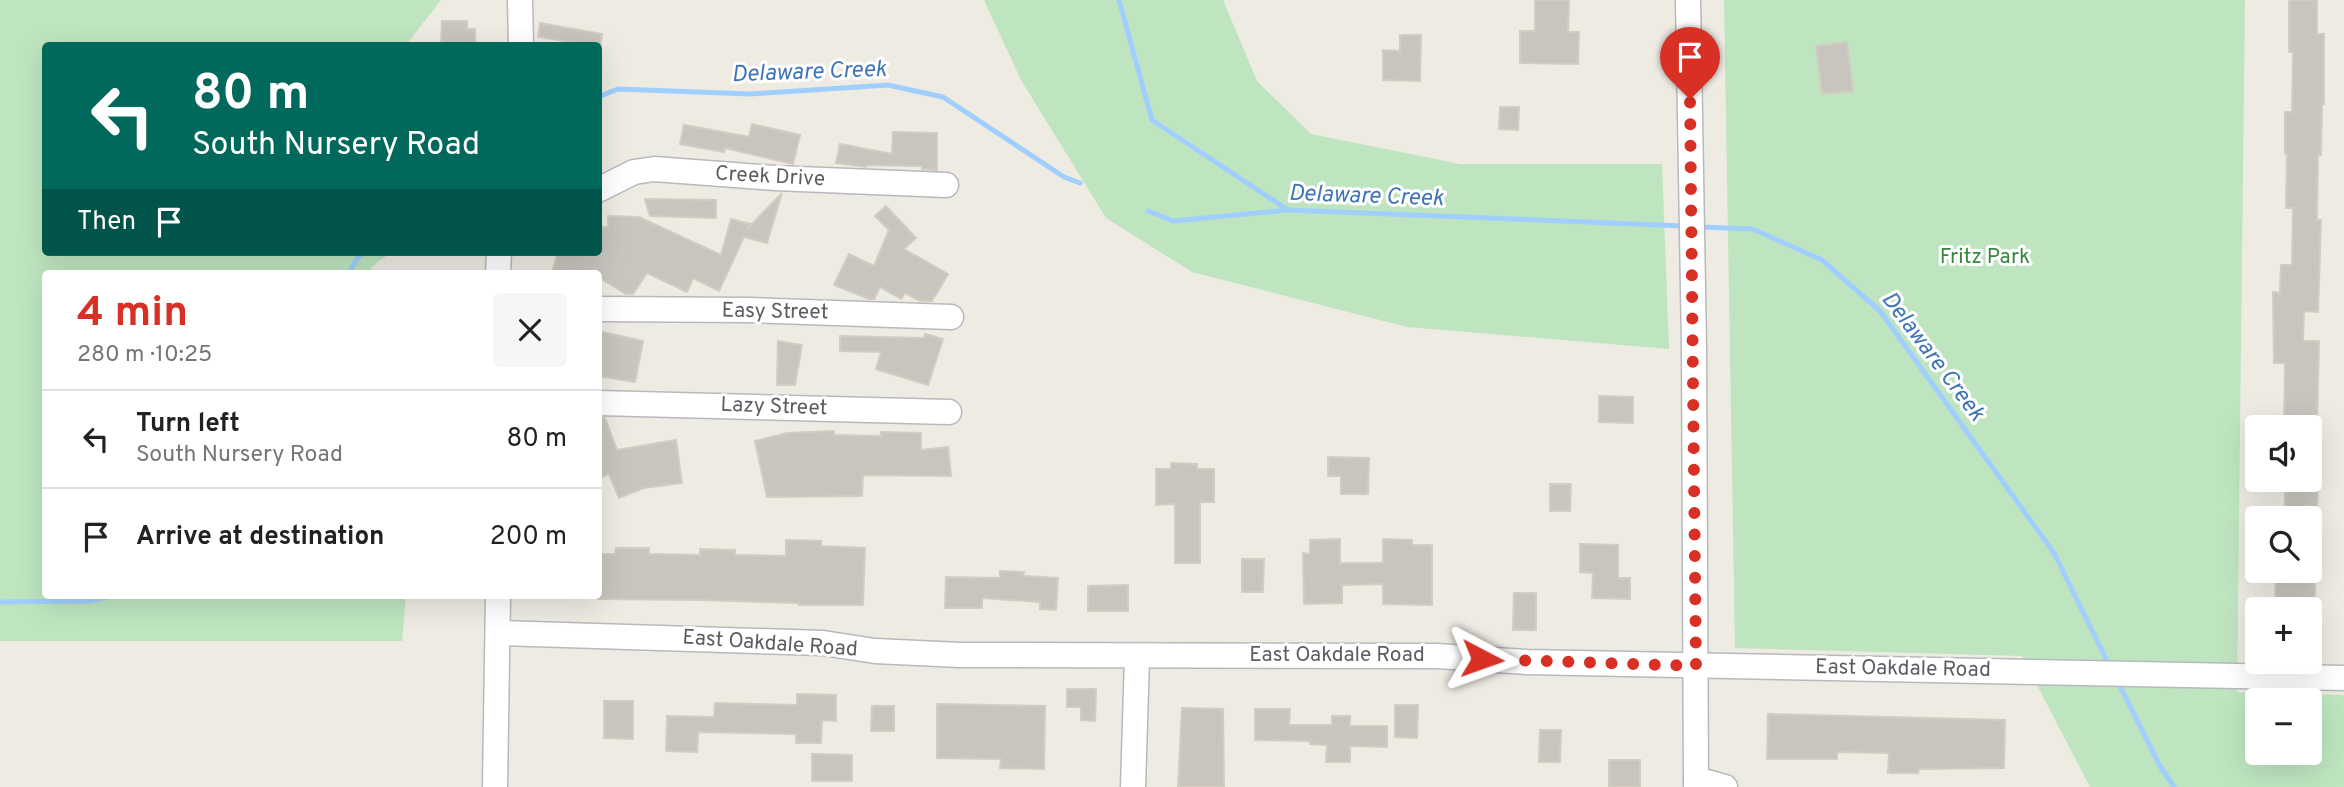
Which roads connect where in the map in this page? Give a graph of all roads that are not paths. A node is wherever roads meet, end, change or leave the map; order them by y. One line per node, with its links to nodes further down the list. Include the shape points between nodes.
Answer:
1 (520, 0): 3 (street)
2 (1688, 0): 13 (street)
3 (521, 42)
4 (946, 185): 5 (street, Creek Drive, via 654,169 634,172)
5 (602, 188)
6 (602, 309): 7 (street, Easy Street)
7 (951, 317)
8 (602, 403): 9 (street, Lazy Street)
9 (949, 412)
10 (498, 599): 11 (street)
11 (498, 633): 12 (street, East Oakdale Road, via 809,642 960,655); 16 (street)
12 (1137, 657): 13 (street, East Oakdale Road, via 1437,656); 17 (street)
13 (1696, 666): 14 (street, East Oakdale Road); 15 (street)
14 (2344, 678)
15 (1696, 783): 18 (street)
16 (495, 787)
17 (1133, 787)
18 (1724, 787)

